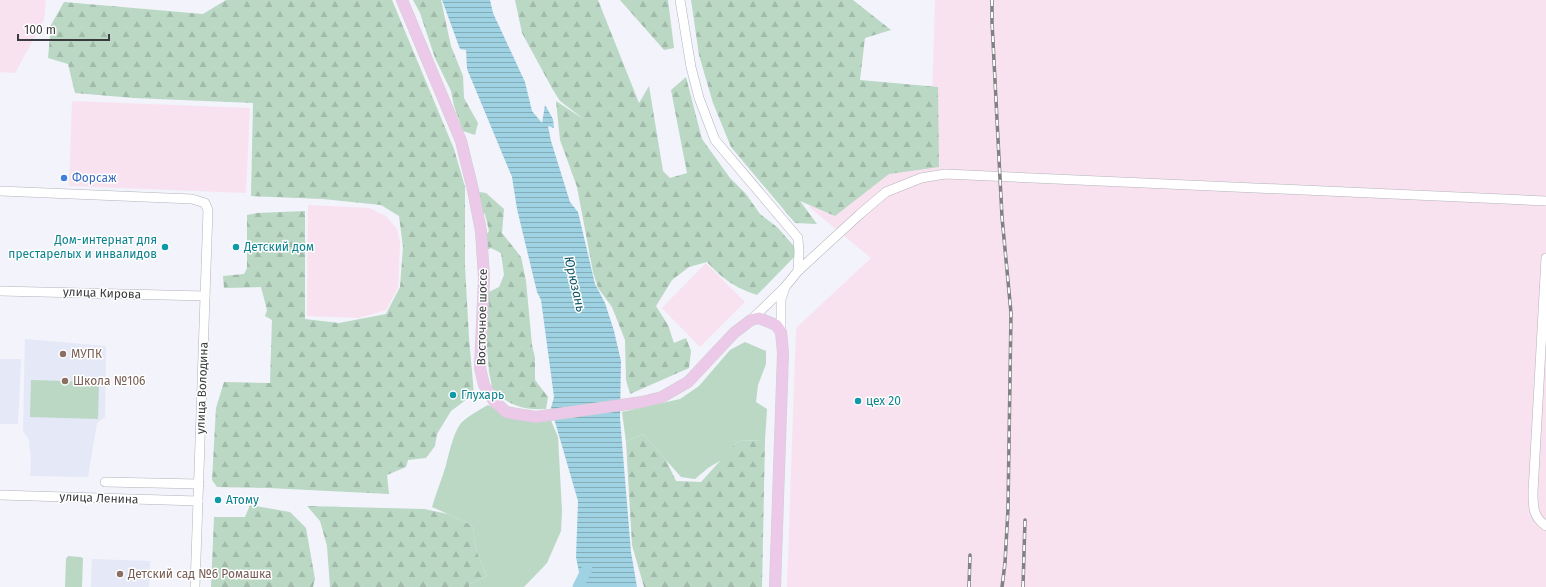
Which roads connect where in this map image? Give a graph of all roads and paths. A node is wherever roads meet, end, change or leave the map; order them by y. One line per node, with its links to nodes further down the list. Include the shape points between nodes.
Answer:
1 (402, 0): 10 (main road, Восточное шоссе, via 461,141 474,190 481,231 484,278 480,368 484,385 494,401 506,412 536,417 662,397 688,382 734,333)
2 (680, 0): 6 (street, via 691,67 699,98 715,140 798,238)
3 (0, 191): 9 (street, улица Володина, via 192,199 205,203 208,210)
4 (1546, 201): 6 (street, Восточное шоссе, via 945,174 921,178 886,192)
5 (1546, 258): 16 (street, via 1533,492 1533,509 1537,518)
6 (798, 271): 7 (street, Восточное шоссе)
7 (785, 287): 10 (street, Восточное шоссе); 11 (street, via 781,300)
8 (0, 291): 9 (street, улица Кирова)
9 (205, 296): 13 (street, улица Володина)
10 (751, 320): 11 (main road, via 758,318 776,324)
11 (781, 332): 18 (main road)
12 (105, 482): 13 (street, улица Ленина)
13 (199, 484): 15 (street, улица Володина)
14 (0, 495): 15 (street, улица Ленина)
15 (198, 501): 17 (street, улица Володина)
16 (1546, 526)
17 (195, 587)
18 (775, 587)

